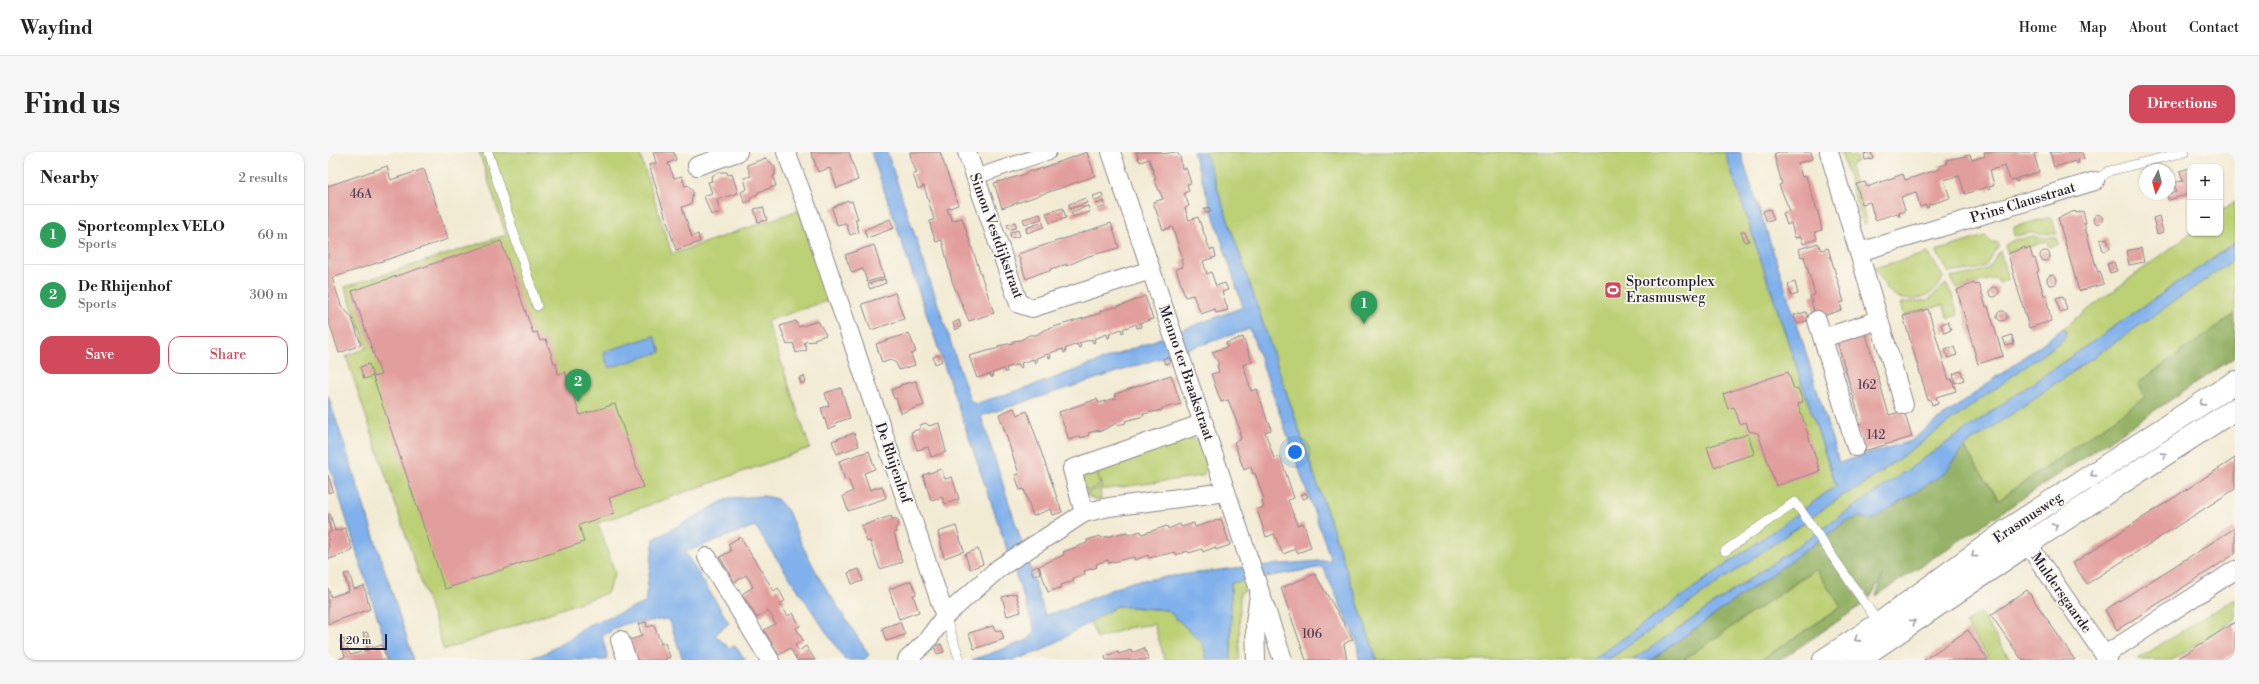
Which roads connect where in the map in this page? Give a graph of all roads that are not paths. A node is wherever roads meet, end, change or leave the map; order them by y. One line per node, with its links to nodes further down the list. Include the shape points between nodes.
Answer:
1 (488, 152): 14 (lane)
2 (738, 152): 9 (street)
3 (786, 152): 31 (street, De Rhijenhof)
4 (967, 152): 10 (street, Simon Vestdijkstraat)
5 (1050, 152): 10 (street)
6 (1111, 152): 13 (street, Menno ter Braakstraat)
7 (1829, 152): 12 (street)
8 (2185, 152): 11 (lane, Prins Clausstraat, via 2109,171)
9 (697, 166)
10 (975, 177): 13 (street, Simon Vestdijkstraat, via 1019,304 1032,308)
11 (2095, 181): 12 (street, Prins Clausstraat)
12 (1859, 252): 16 (street)
13 (1151, 270): 21 (street, Menno ter Braakstraat)
14 (538, 306)
15 (1817, 320): 17 (street)
16 (1879, 320): 17 (street); 19 (street)
17 (1823, 338): 22 (street)
18 (2235, 382): 25 (main road, Erasmusweg, one-way to 25)
19 (1904, 405)
20 (2235, 409): 27 (main road, Erasmusweg, one-way to 20)
21 (1204, 424): 23 (street, Menno ter Braakstraat); 24 (street, via 1072,469)
22 (1856, 447)
23 (1226, 492): 24 (street, via 1109,507); 30 (street, Menno ter Braakstraat)
24 (1084, 513): 31 (street, via 1000,568)
25 (2015, 525): 27 (street, Muldersgaarde); 32 (main road, Erasmusweg, one-way to 32)
26 (1725, 551): 32 (lane, via 1795,502)
27 (2032, 552): 32 (main road, Erasmusweg, one-way to 27); 34 (street, Muldersgaarde)
28 (706, 557): 36 (street)
29 (2235, 570): 34 (street)
30 (1259, 590): 39 (street, Menno ter Braakstraat, via 1255,623); 40 (street, Menno ter Braakstraat)
31 (945, 616): 37 (street, via 926,642); 38 (lane, De Rhijenhof)
32 (1884, 631): 41 (main road, Erasmusweg, one-way to 41); 42 (main road, Erasmusweg)
33 (620, 640): 35 (street)
34 (2107, 658)
35 (627, 660)
36 (770, 660)
37 (907, 660)
38 (960, 660)
39 (1256, 660)
40 (1283, 660)
41 (1824, 660)
42 (1857, 660)

